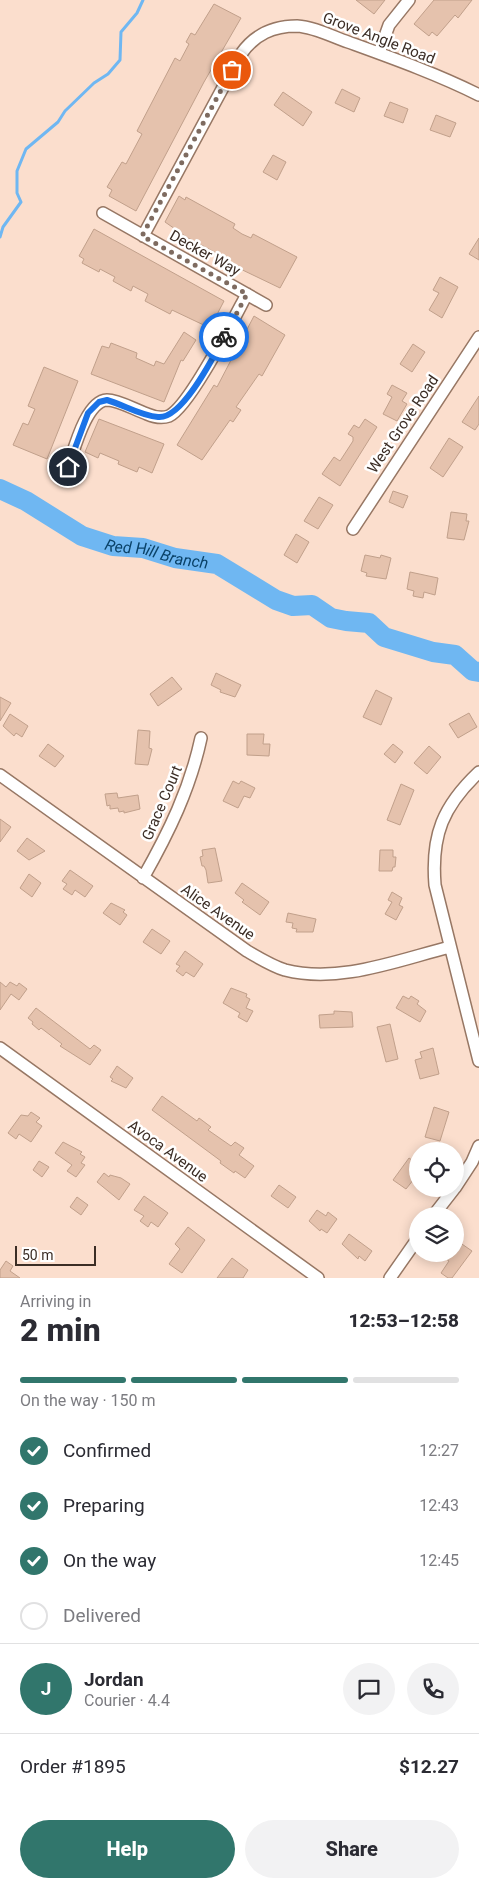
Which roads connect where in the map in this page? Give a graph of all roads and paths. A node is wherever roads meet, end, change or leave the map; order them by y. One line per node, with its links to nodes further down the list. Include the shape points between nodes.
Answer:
1 (408, 0): 2 (street, via 390,25)
2 (379, 53): 3 (street, Grove Angle Road); 5 (street, Grove Angle Road, via 307,27 277,28 256,37 241,54)
3 (479, 95)
4 (103, 213): 5 (street, Decker Way)
5 (142, 236): 6 (street, Decker Way)
6 (247, 294): 7 (street, Decker Way); 9 (street, via 181,406 170,416 156,417 107,400 99,402 88,413)
7 (266, 305)
8 (479, 337): 10 (street, West Grove Road)
9 (73, 463)
10 (352, 529)
11 (200, 738): 14 (street, Grace Court, via 196,763 180,808)
12 (479, 772): 15 (street, via 447,808 435,846 435,885)
13 (0, 775): 14 (street, Alice Avenue)
14 (143, 878): 15 (street, Alice Avenue, via 247,952 285,970 345,973)
15 (450, 947): 17 (street)
16 (0, 1048): 23 (street, Avoca Avenue)
17 (479, 1061)
18 (479, 1146): 19 (street)
19 (464, 1174)
20 (448, 1197): 21 (street)
21 (440, 1207)
22 (409, 1251): 24 (street)
23 (318, 1278)
24 (390, 1278)

